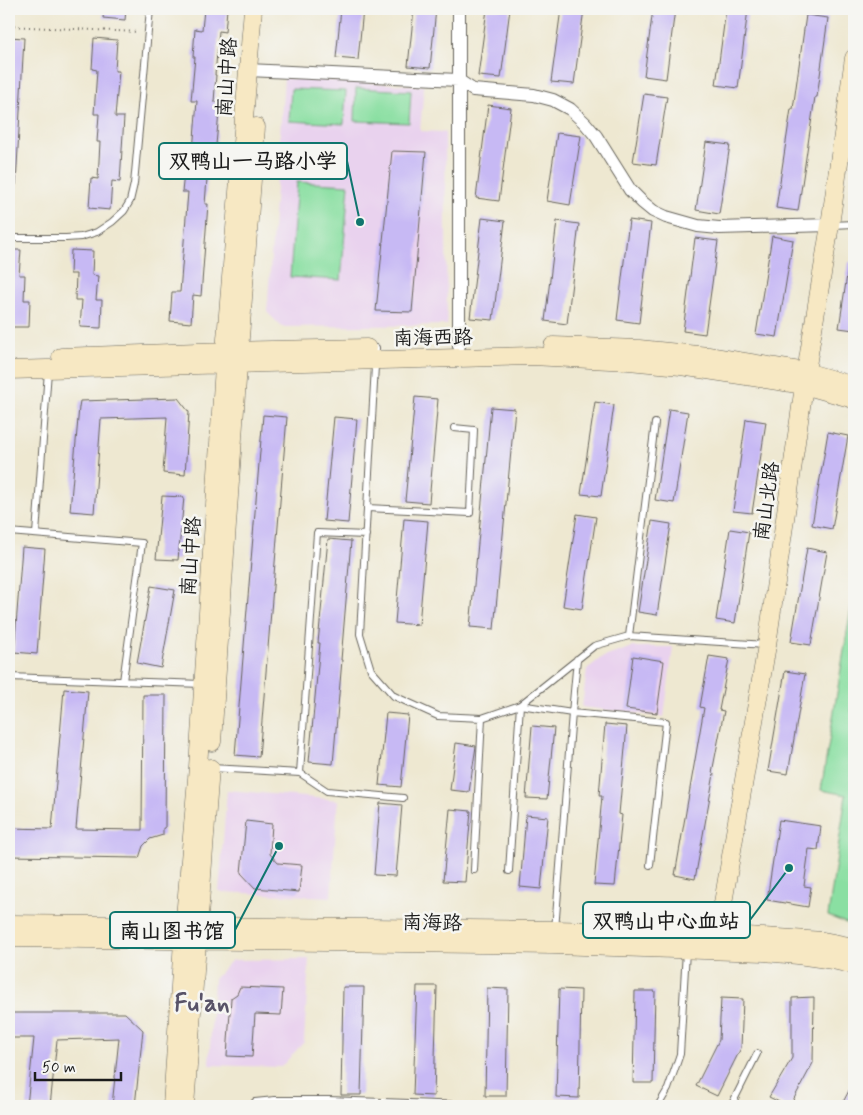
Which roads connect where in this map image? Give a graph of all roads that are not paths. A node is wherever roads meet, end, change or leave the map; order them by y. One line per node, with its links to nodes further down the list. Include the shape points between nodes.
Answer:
1 (150, 9): 10 (lane, via 134,184 124,211 97,232 82,236)
2 (253, 9): 6 (street, 南山中路)
3 (264, 9): 6 (street, 南山中路)
4 (459, 9): 7 (street)
5 (854, 58): 9 (street, 南山北路)
6 (254, 70): 7 (street); 13 (street, 南山中路)
7 (458, 80): 9 (street, via 474,90 534,95 570,110 596,136 630,190 653,211 698,226 720,228); 11 (street)
8 (854, 224): 9 (lane)
9 (830, 225): 17 (street, 南山北路)
10 (9, 238)
11 (459, 346): 12 (street, 南海西路); 17 (street, 南海西路, via 639,349 708,356)
12 (376, 354): 13 (street, 南海西路); 17 (street, 南海西路, via 629,361); 22 (lane)
13 (232, 358): 14 (street, 南海西路); 15 (street, 南海西路); 31 (street, 南山中路); 35 (street, 南山中路)
14 (9, 359)
15 (48, 369): 16 (street, 南海西路); 24 (lane)
16 (9, 370)
17 (805, 379): 18 (street, 南海西路); 19 (street, 南海西路); 27 (street, 南山北路)
18 (854, 386)
19 (854, 399)
20 (656, 423): 26 (lane)
21 (454, 428): 22 (lane, via 474,430 470,513)
22 (367, 508): 25 (lane)
23 (9, 532): 24 (lane)
24 (36, 534): 30 (lane, via 142,543)
25 (366, 535): 34 (lane, via 360,634 370,670 394,696 438,716); 36 (lane, via 317,533)
26 (629, 636): 27 (lane); 28 (lane, via 594,646)
27 (767, 645): 45 (street, 南山北路)
28 (577, 659): 32 (lane); 33 (lane)
29 (9, 677): 30 (lane)
30 (123, 681): 31 (lane)
31 (203, 684): 35 (street, 南山中路)
32 (520, 705): 33 (lane); 34 (lane); 40 (lane)
33 (572, 713): 38 (lane, via 666,722); 43 (lane)
34 (482, 718): 39 (lane)
35 (204, 767): 36 (lane); 42 (street, 南山中路)
36 (300, 773): 37 (lane, via 327,791)
37 (403, 798)
38 (650, 865)
39 (474, 870)
40 (509, 871)
41 (9, 924): 42 (street, 南海路)
42 (190, 934): 43 (street, 南海路); 44 (street, 南海路); 51 (street, 南山中路); 52 (street, 南山中路)
43 (554, 937): 45 (street, 南海路); 47 (street, 南海路)
44 (9, 938)
45 (716, 942): 46 (street, 南海路, via 822,941); 47 (street, 南海路); 48 (street, 南海路)
46 (854, 947)
47 (686, 950): 54 (lane, via 680,1054 668,1089)
48 (854, 964)
49 (758, 1054): 55 (lane)
50 (255, 1102): 53 (lane, via 328,1100)
51 (172, 1106)
52 (184, 1106)
53 (490, 1106)
54 (658, 1106)
55 (731, 1106)

